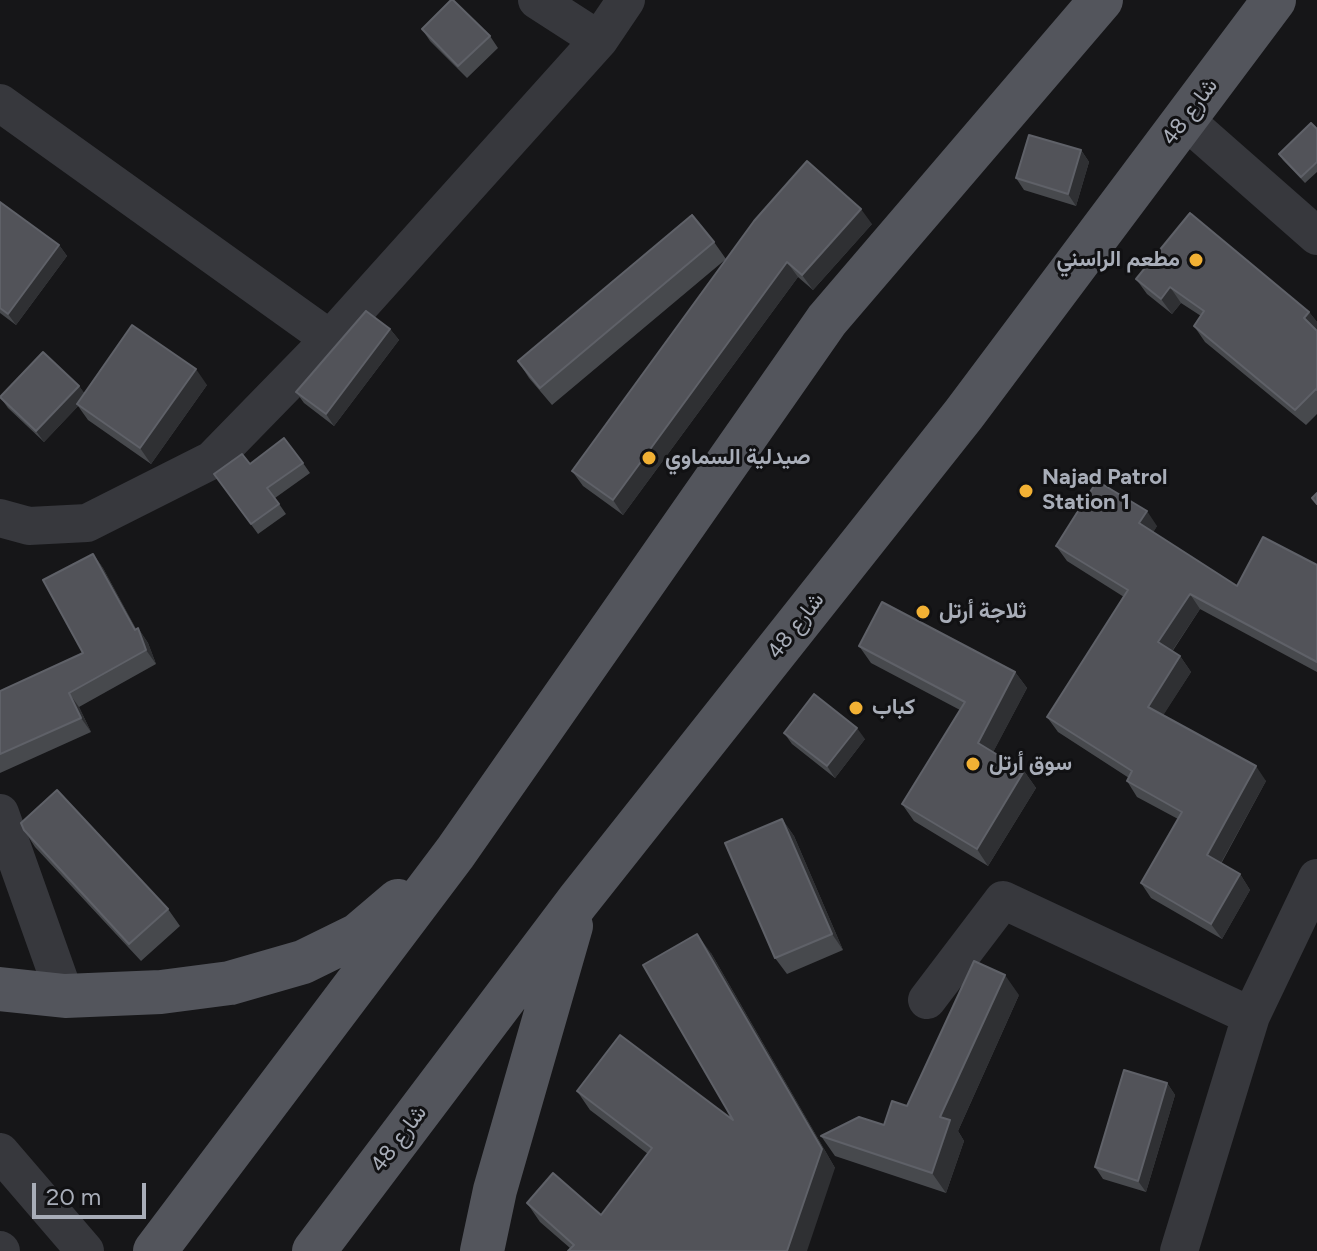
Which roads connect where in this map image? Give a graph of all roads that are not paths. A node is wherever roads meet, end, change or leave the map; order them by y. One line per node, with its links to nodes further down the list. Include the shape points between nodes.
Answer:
1 (537, 0): 5 (street)
2 (626, 0): 5 (street)
3 (1101, 0): 12 (main road, via 827,320)
4 (1274, 0): 7 (main road, شارع 48)
5 (599, 40): 9 (street)
6 (4, 111): 9 (street)
7 (1184, 119): 8 (street); 14 (main road, شارع 48, via 964,414)
8 (1317, 236)
9 (330, 339): 10 (street, via 212,460 87,523 29,526)
10 (0, 518)
11 (0, 813): 16 (street)
12 (455, 853): 16 (main road, via 358,935 303,962 230,983); 21 (main road)
13 (1317, 878): 18 (street)
14 (578, 901): 22 (main road, شارع 48); 23 (main road)
15 (0, 989): 16 (main road)
16 (65, 996)
17 (927, 1000): 18 (street, via 1003,900)
18 (1251, 1016): 24 (street)
19 (0, 1152): 20 (street)
20 (85, 1251)
21 (155, 1251)
22 (314, 1251)
23 (482, 1251)
24 (1179, 1251)

